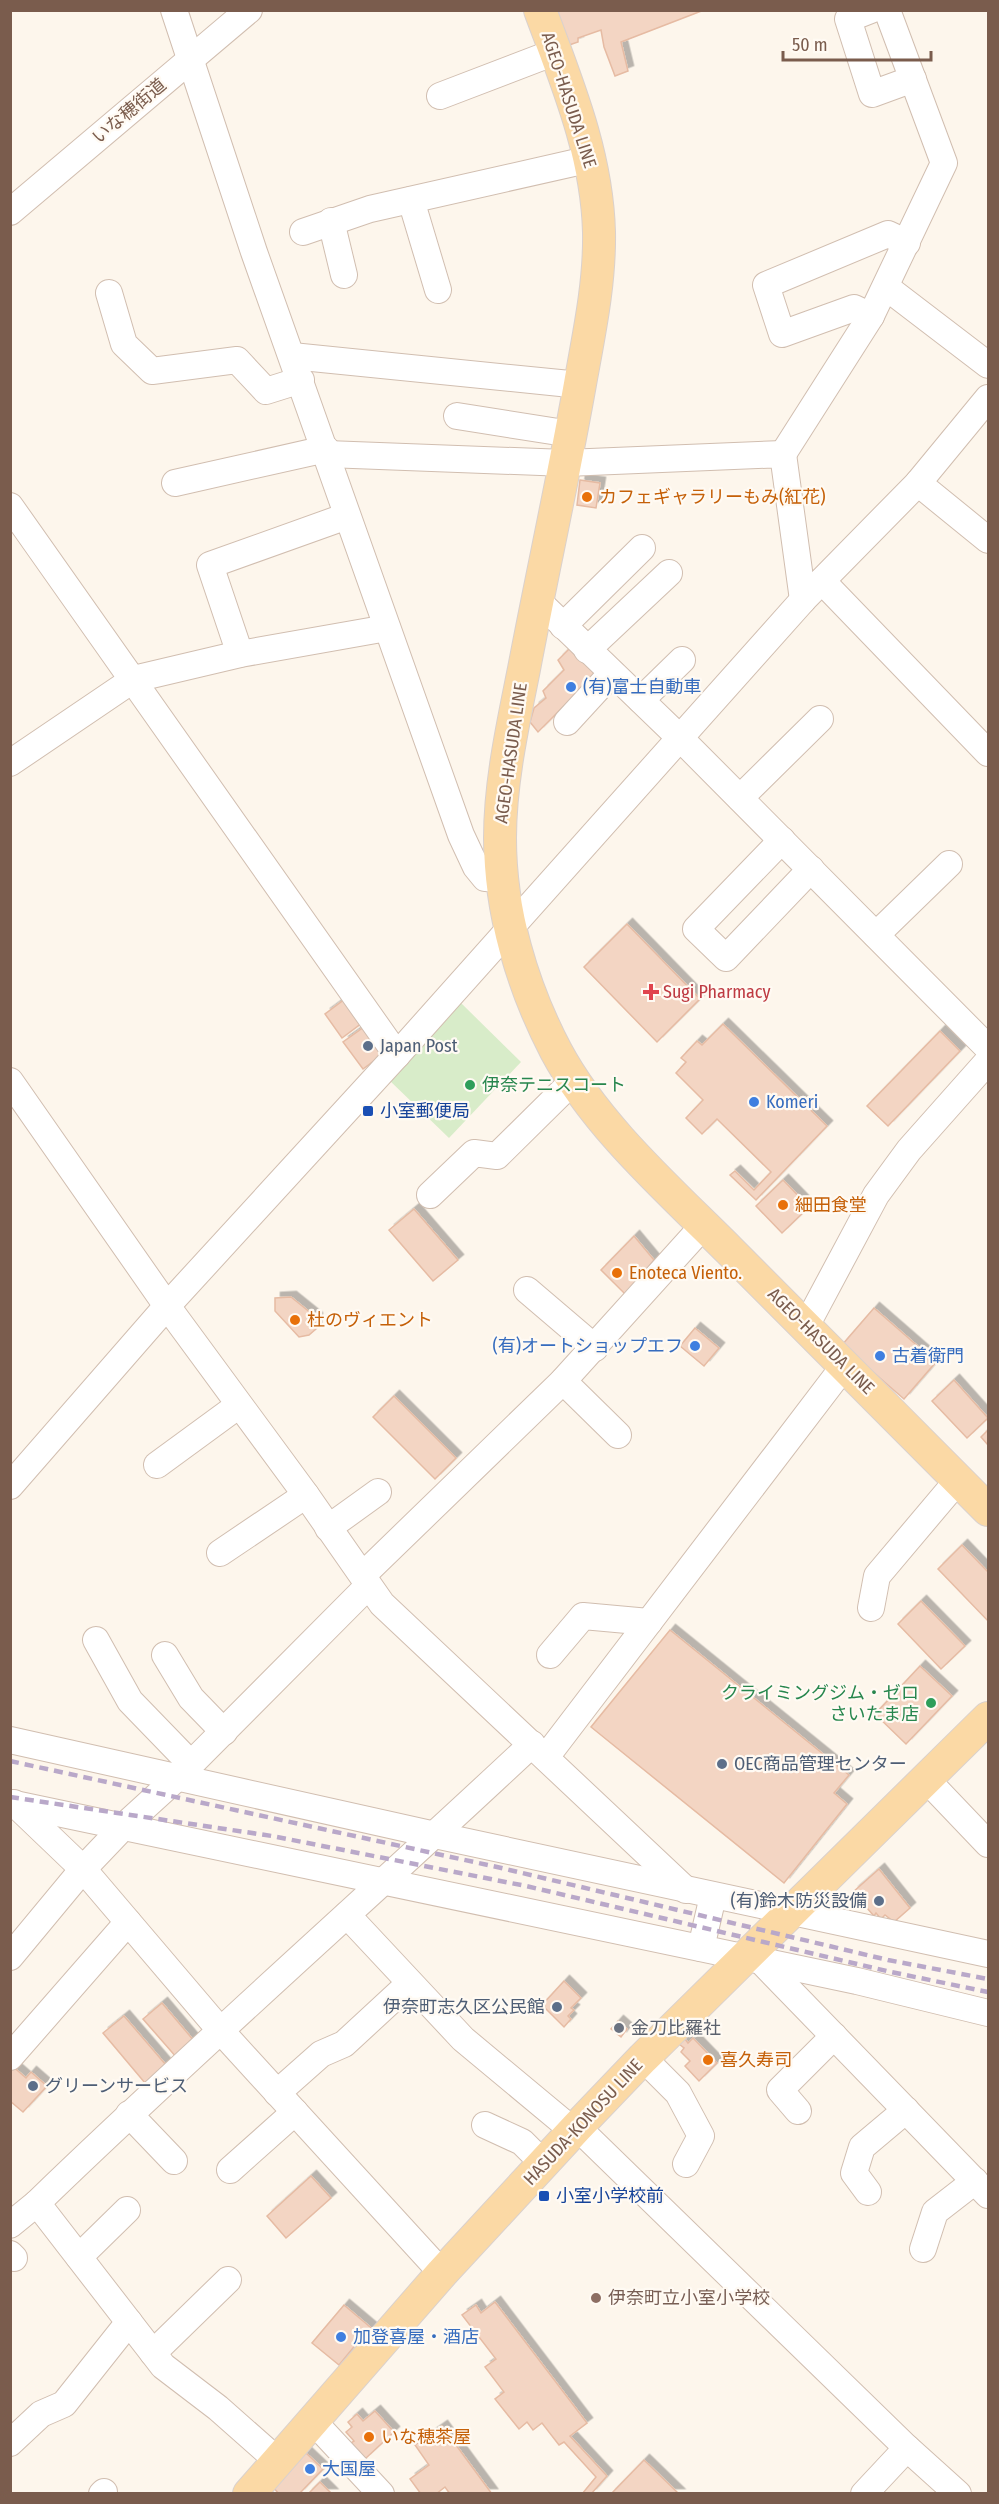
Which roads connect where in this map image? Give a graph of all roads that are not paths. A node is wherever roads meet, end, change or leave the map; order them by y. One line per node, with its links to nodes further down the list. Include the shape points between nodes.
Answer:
1 (174, 10): 7 (street)
2 (540, 10): 6 (main road, AGEO-HASUDA LINE)
3 (871, 10): 8 (street, via 848,20 872,94)
4 (887, 10): 8 (street)
5 (247, 11): 7 (street, いな穂街道)
6 (555, 52): 9 (street); 10 (main road, AGEO-HASUDA LINE)
7 (190, 59): 12 (street, いな穂街道); 21 (street)
8 (913, 79): 15 (street, via 944,163)
9 (440, 96)
10 (591, 159): 11 (street); 24 (main road, AGEO-HASUDA LINE, via 597,194 598,258 594,310)
11 (411, 200): 13 (street); 18 (street)
12 (10, 212)
13 (331, 221): 14 (street); 16 (street)
14 (303, 232)
15 (907, 243): 17 (street); 20 (street, via 888,234 766,285 782,334 854,308)
16 (344, 275)
17 (886, 287): 20 (street); 22 (street)
18 (438, 290)
19 (109, 292): 23 (street, via 124,345 152,372 237,360 266,391)
20 (871, 316): 29 (street)
21 (292, 356): 23 (street); 24 (street)
22 (988, 365)
23 (301, 380): 28 (street)
24 (580, 385): 27 (main road, AGEO-HASUDA LINE)
25 (988, 398): 31 (street)
26 (457, 416): 27 (street)
27 (569, 449): 28 (street); 29 (street); 38 (main road, AGEO-HASUDA LINE)
28 (326, 452): 30 (street); 33 (street)
29 (783, 454): 39 (street)
30 (175, 483)
31 (918, 483): 34 (street); 37 (street)
32 (10, 506): 46 (street)
33 (347, 516): 41 (street); 43 (street, via 210,565)
34 (988, 540)
35 (642, 548): 40 (street)
36 (669, 573): 42 (street)
37 (822, 580): 39 (street); 51 (street)
38 (537, 600): 40 (street); 57 (main road, AGEO-HASUDA LINE, via 501,803)
39 (803, 600): 50 (street)
40 (563, 626): 42 (street)
41 (387, 628): 43 (street); 57 (street, via 461,835 476,867 486,878)
42 (587, 650): 45 (street)
43 (240, 654): 46 (street)
44 (682, 660): 47 (street)
45 (612, 673): 47 (street); 49 (street)
46 (134, 679): 52 (street); 61 (street)
47 (641, 700): 50 (street)
48 (820, 719): 53 (street)
49 (567, 722)
50 (680, 738): 53 (street); 58 (street)
51 (988, 753)
52 (10, 763)
53 (740, 798): 54 (street)
54 (782, 840): 56 (street); 56 (street, via 696,929 726,958)
55 (949, 864): 59 (street)
56 (811, 868): 59 (street)
57 (502, 879): 58 (main road, AGEO-HASUDA LINE)
58 (510, 929): 61 (street); 63 (main road, AGEO-HASUDA LINE, via 540,1018)
59 (876, 935): 60 (street)
60 (988, 1048)
61 (397, 1055): 68 (street)
62 (988, 1061): 69 (street, via 909,1150 876,1195)
63 (574, 1080): 65 (street, via 497,1156 474,1153); 66 (main road, AGEO-HASUDA LINE, via 607,1124)
64 (10, 1081): 68 (street)
65 (430, 1195)
66 (704, 1225): 69 (main road, AGEO-HASUDA LINE); 70 (street)
67 (527, 1290): 70 (street)
68 (167, 1306): 73 (street); 77 (street)
69 (806, 1326): 71 (main road, AGEO-HASUDA LINE)
70 (595, 1348): 72 (street)
71 (845, 1365): 76 (main road, AGEO-HASUDA LINE); 85 (street)
72 (563, 1381): 74 (street); 83 (street)
73 (239, 1405): 75 (street); 79 (street)
74 (618, 1435)
75 (157, 1465)
76 (958, 1480): 80 (main road, AGEO-HASUDA LINE); 84 (street, via 877,1576)
77 (10, 1486)
78 (378, 1492): 81 (street)
79 (306, 1495): 81 (street); 82 (street)
80 (988, 1510)
81 (328, 1528): 83 (street)
82 (220, 1553)
83 (366, 1581): 90 (street); 92 (street, via 382,1604)
84 (871, 1608)
85 (649, 1622): 88 (street, via 583,1616); 92 (street)
86 (96, 1640): 93 (street, via 130,1701)
87 (165, 1655): 90 (street, via 192,1698)
88 (550, 1655)
89 (988, 1718): 94 (main road, HASUDA-KONOSU LINE)
90 (224, 1732): 93 (street)
91 (10, 1740): 93 (street)
92 (539, 1750): 97 (street); 101 (street)
93 (185, 1770): 96 (street); 97 (street)
94 (926, 1779): 98 (street); 103 (main road, HASUDA-KONOSU LINE)
95 (12, 1802): 96 (street); 99 (street)
96 (124, 1826): 99 (street); 100 (street)
97 (435, 1836): 100 (street); 101 (street)
98 (988, 1844)
99 (83, 1869): 105 (street); 108 (street)
100 (384, 1881): 104 (street); 106 (street)
101 (686, 1890): 102 (street)
102 (712, 1896): 103 (street); 106 (street)
103 (790, 1913): 107 (street); 109 (main road, HASUDA-KONOSU LINE)
104 (346, 1915): 110 (street); 112 (street)
105 (128, 1922): 112 (street); 114 (street)
106 (701, 1948): 109 (street)
107 (988, 1954)
108 (10, 1956)
109 (753, 1959): 111 (street); 113 (street); 115 (main road, HASUDA-KONOSU LINE)
110 (410, 1983): 116 (street, via 344,2044 321,2054); 122 (street, via 463,2039 564,2123)
111 (988, 2013)
112 (220, 2030): 116 (street); 120 (street)
113 (834, 2036): 117 (street); 118 (street, via 780,2090)
114 (10, 2057)
115 (642, 2058): 122 (main road, HASUDA-KONOSU LINE); 125 (street, via 678,2093 702,2136)
116 (277, 2093): 119 (street)
117 (906, 2110): 127 (street); 128 (street, via 861,2147 854,2174)
118 (798, 2111)
119 (295, 2112): 126 (street); 134 (street)
120 (129, 2114): 123 (street); 129 (street)
121 (485, 2124): 124 (street, via 522,2142)
122 (577, 2127): 124 (main road, HASUDA-KONOSU LINE); 140 (street)
123 (174, 2161)
124 (543, 2163): 134 (main road, HASUDA-KONOSU LINE)
125 (686, 2164)
126 (230, 2170)
127 (982, 2188): 132 (street, via 935,2212)
128 (868, 2192)
129 (37, 2203): 131 (street); 133 (street)
130 (127, 2210): 133 (street)
131 (10, 2225)
132 (923, 2249)
133 (79, 2256): 136 (street)
134 (442, 2273): 138 (main road, HASUDA-KONOSU LINE)
135 (228, 2280): 137 (street)
136 (129, 2322): 137 (street); 139 (street, via 64,2404 41,2414)
137 (153, 2353): 141 (street, via 163,2366)
138 (313, 2421): 141 (main road, HASUDA-KONOSU LINE); 143 (street)
139 (10, 2443)
140 (907, 2448): 144 (street); 145 (street)
141 (278, 2461): 142 (main road, HASUDA-KONOSU LINE)
142 (249, 2493)
143 (381, 2493)
144 (864, 2493)
145 (958, 2493)

